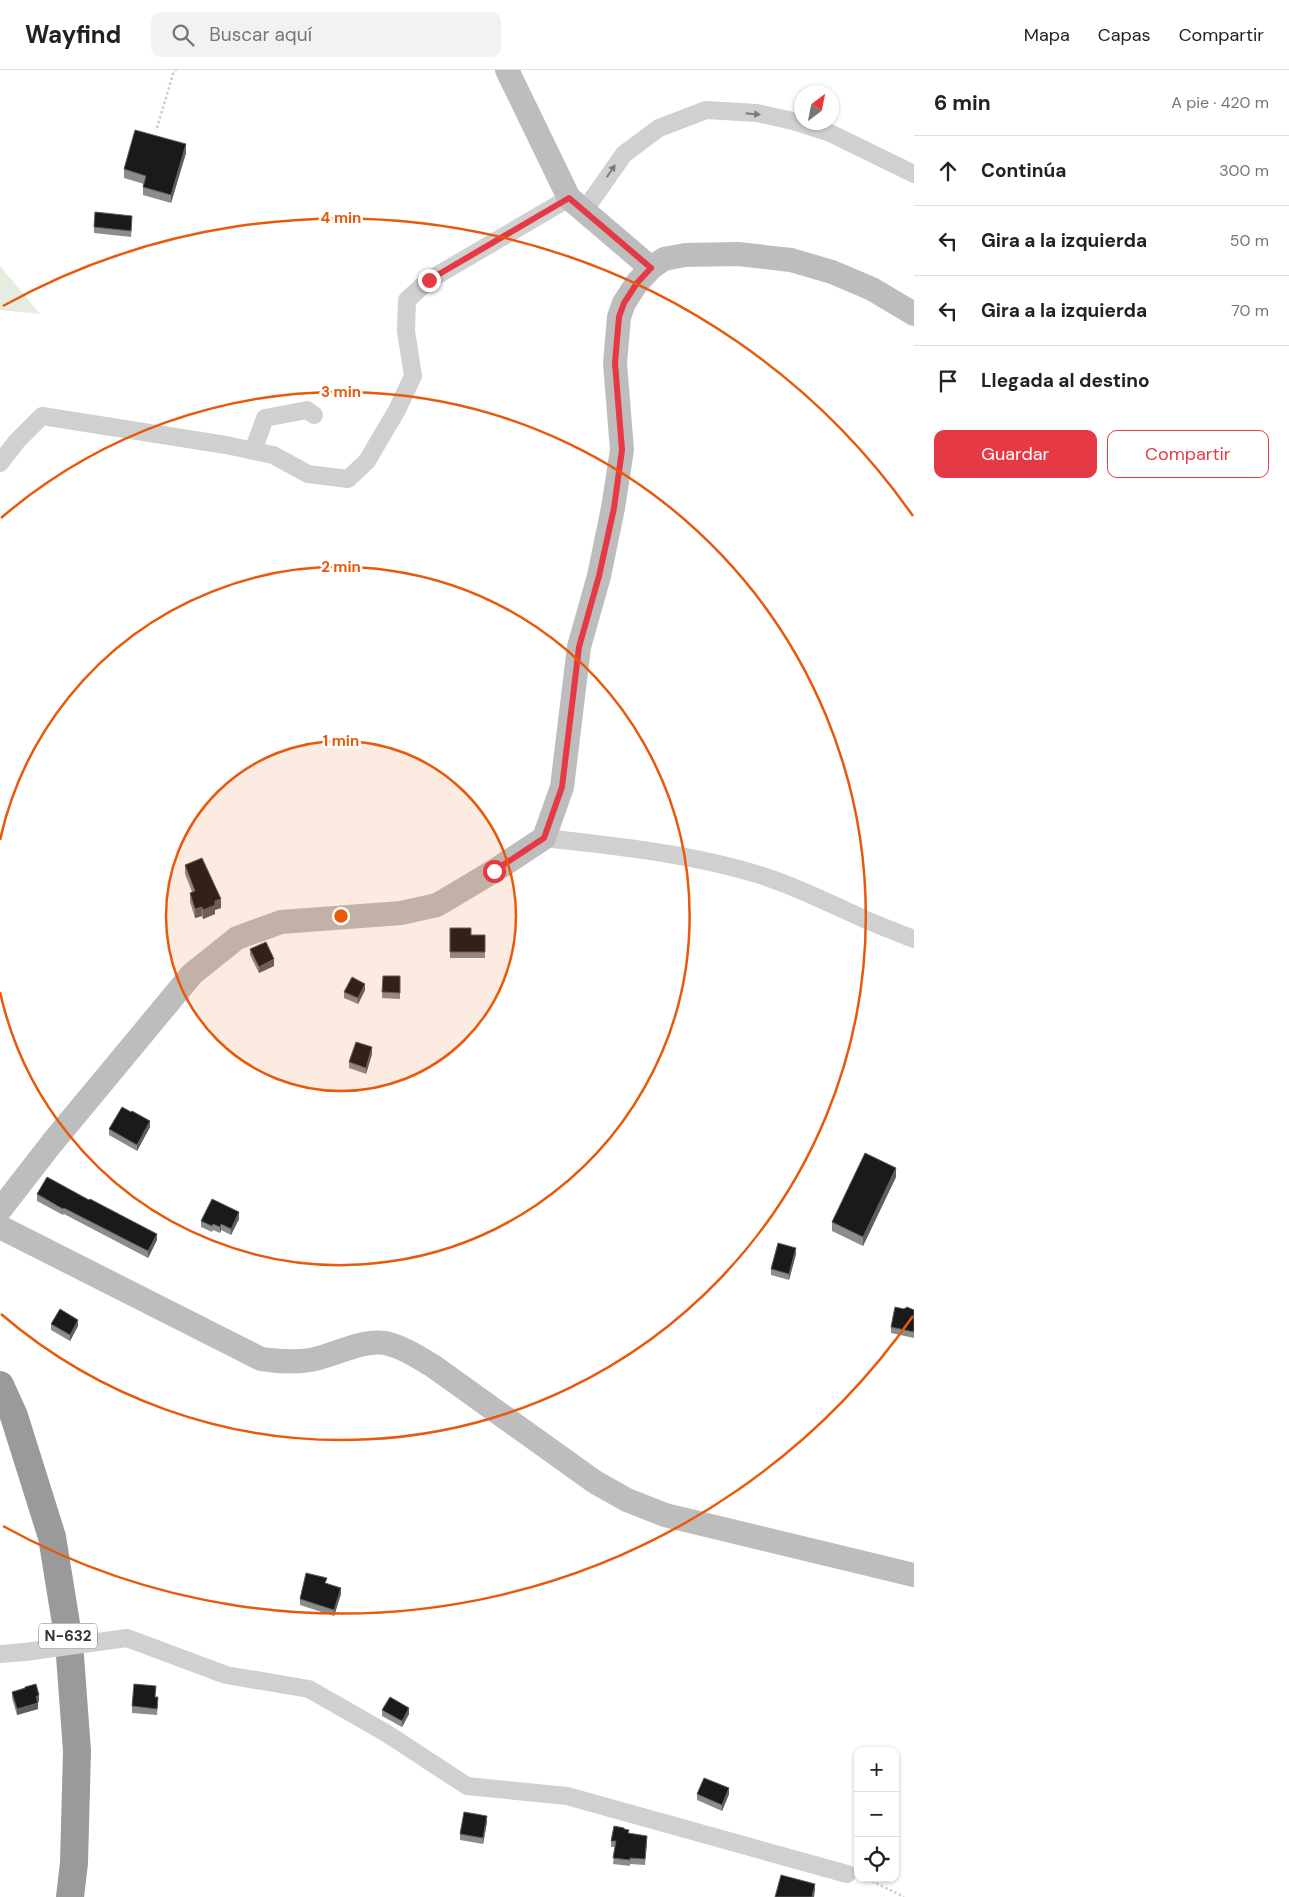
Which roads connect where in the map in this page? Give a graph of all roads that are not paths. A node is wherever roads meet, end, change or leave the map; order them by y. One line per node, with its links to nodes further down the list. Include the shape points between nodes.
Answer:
1 (507, 70): 3 (street)
2 (914, 174): 3 (street, one-way to 2, via 624,154 659,128 706,110 757,114 830,133)
3 (576, 205): 4 (street); 7 (street, via 429,280 407,300 406,331 413,376 367,461 348,480 308,474 274,455)
4 (651, 268): 5 (street, via 664,260 685,255 738,254 791,260 840,275); 9 (street, via 637,283 619,317 615,363 622,450 614,508 579,647 562,787)
5 (914, 314)
6 (314, 415): 7 (street, via 306,410 265,418)
7 (253, 451): 8 (street, via 42,416)
8 (0, 463)
9 (544, 838): 10 (street, via 695,859 763,876); 11 (street, via 437,905 401,913 281,922 236,938 192,974)
10 (914, 939)
11 (0, 1210)
12 (0, 1227): 14 (street, via 261,1358 283,1362 310,1360 360,1345 383,1343 408,1350 595,1482 627,1500 665,1515)
13 (0, 1385): 17 (highway, N-632, via 14,1416 52,1537 69,1642 77,1751)
14 (914, 1575)
15 (0, 1654): 16 (street, bridge, via 127,1638 226,1676 309,1690 467,1786 567,1796)
16 (853, 1876)
17 (70, 1897)

